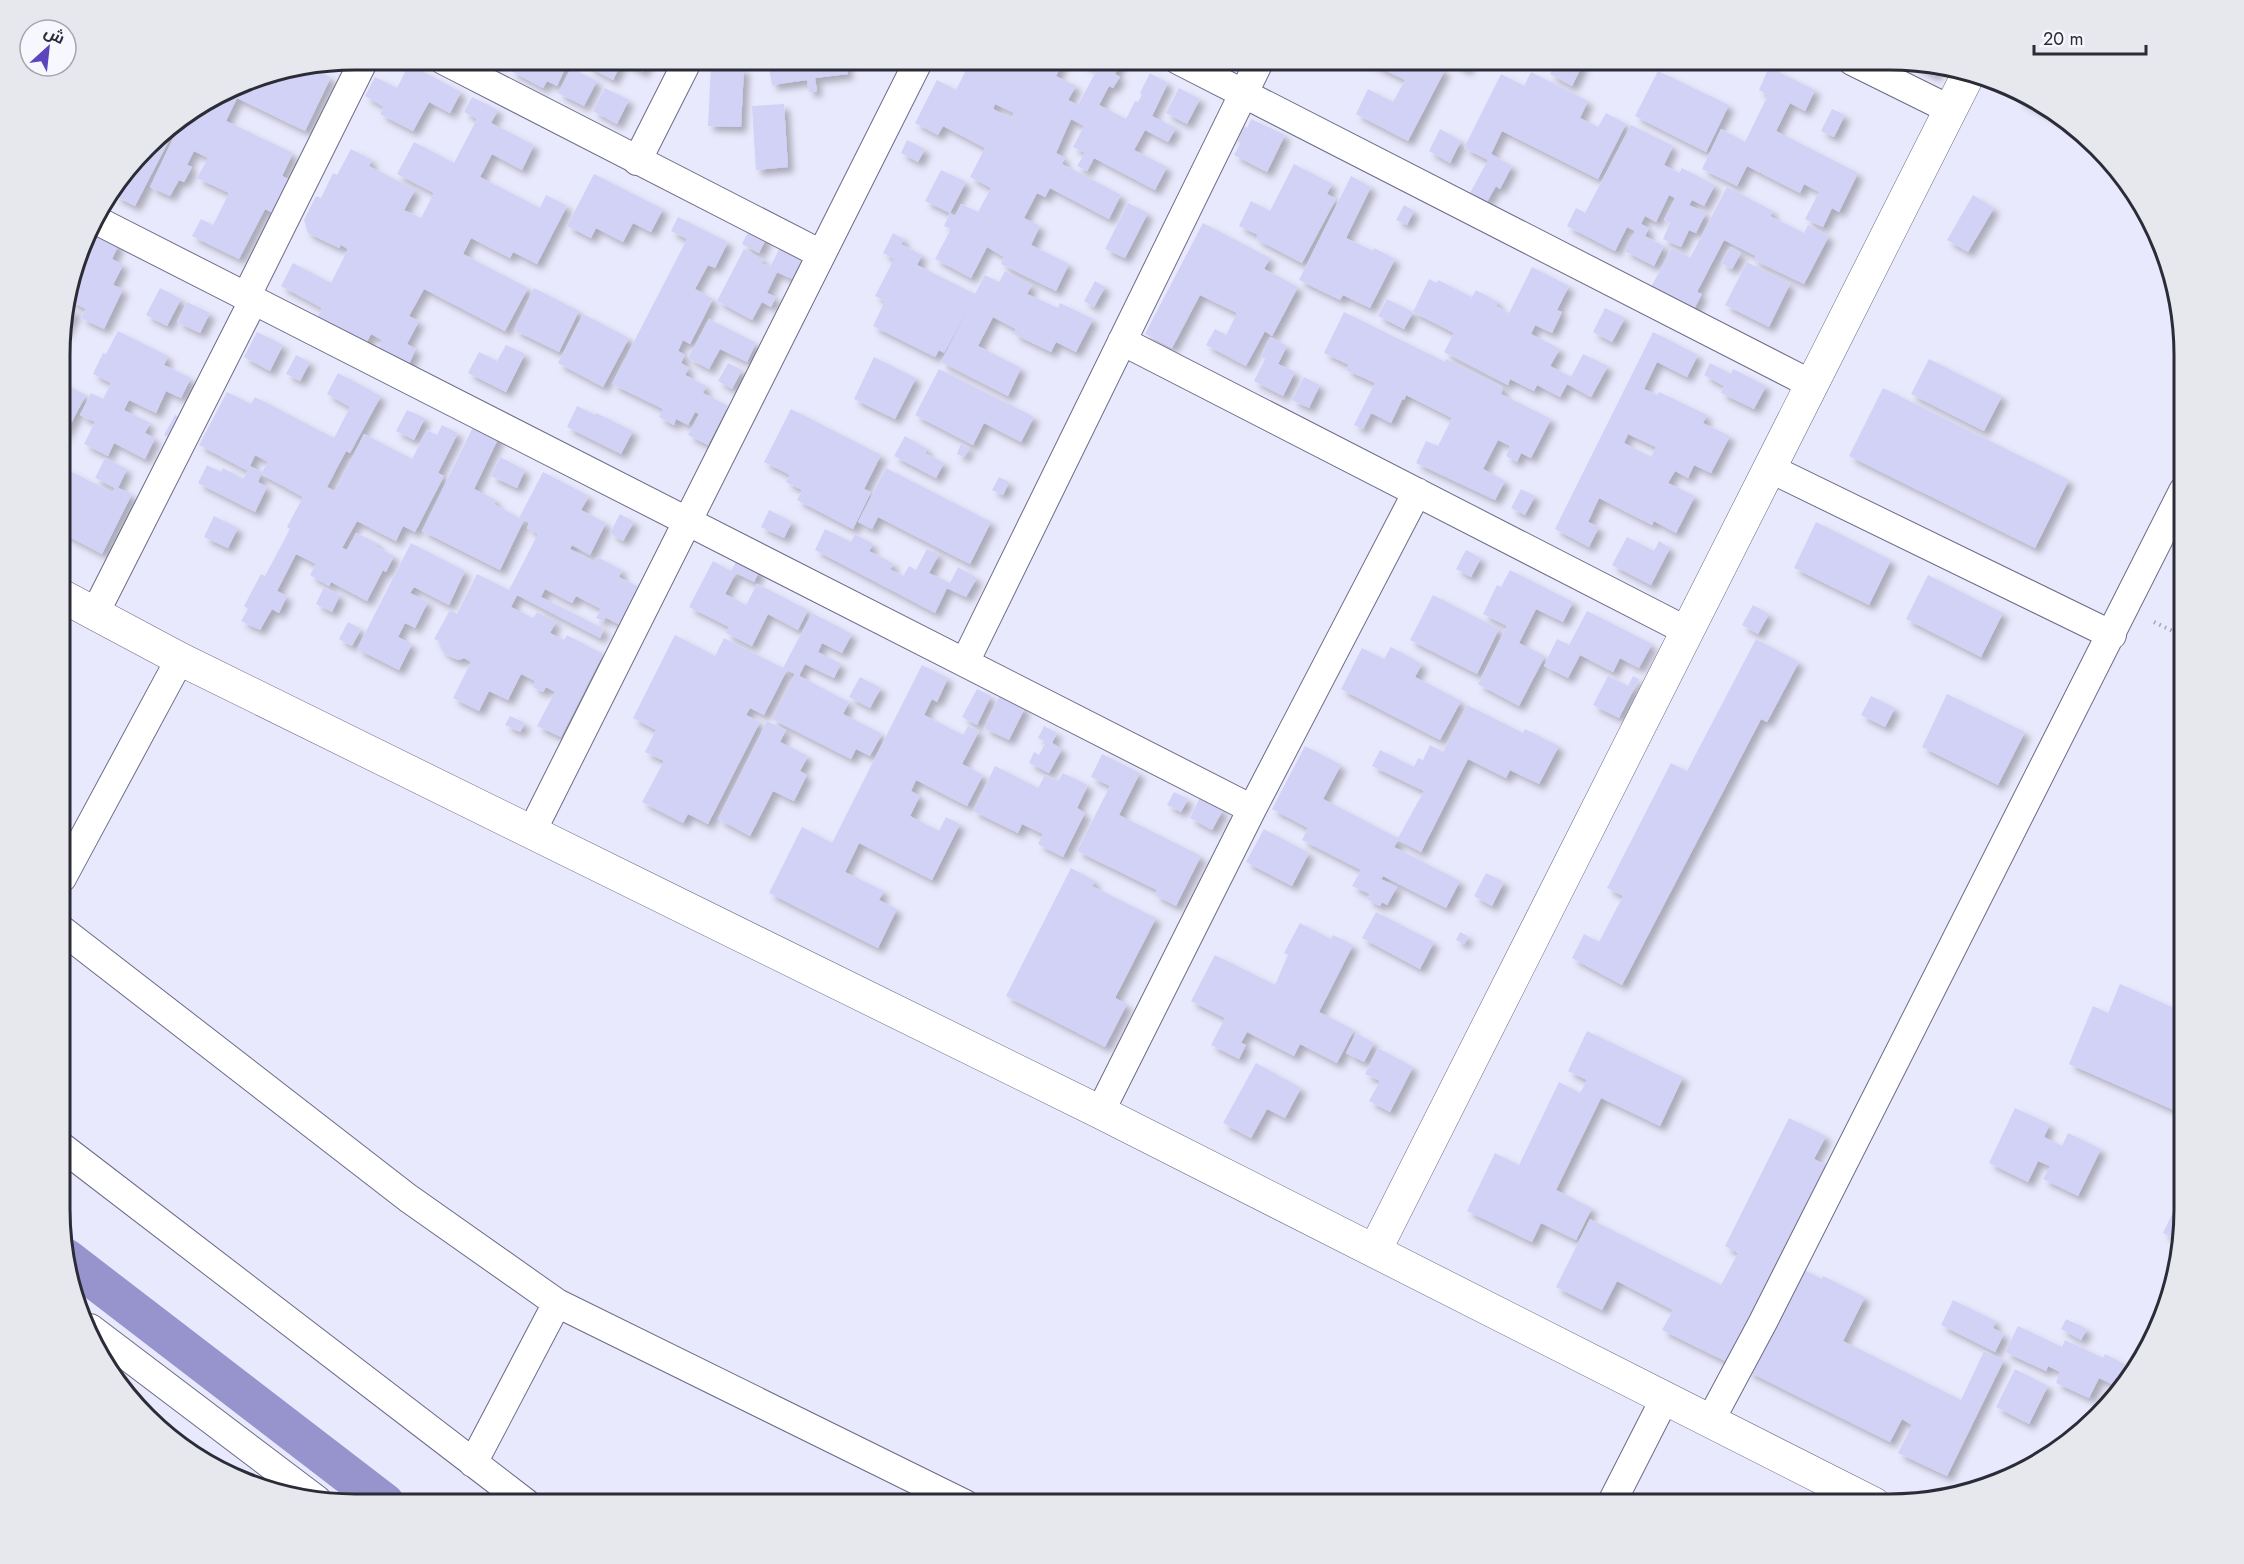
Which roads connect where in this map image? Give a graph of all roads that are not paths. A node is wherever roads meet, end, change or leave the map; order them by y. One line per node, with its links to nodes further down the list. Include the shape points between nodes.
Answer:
1 (359, 70): 14 (street)
2 (462, 70): 11 (street)
3 (683, 70): 11 (street)
4 (914, 70): 13 (street)
5 (1198, 70): 9 (street)
6 (1255, 70): 9 (street)
7 (1870, 70): 10 (street)
8 (1965, 81): 10 (street)
9 (1244, 94): 15 (street); 16 (street)
10 (1951, 110): 16 (street)
11 (637, 161): 13 (street)
12 (103, 224): 14 (street)
13 (821, 254): 20 (street)
14 (249, 299): 20 (street); 22 (street)
15 (1122, 341): 18 (street); 26 (street)
16 (1812, 384): 17 (street)
17 (1770, 468): 23 (street); 24 (street)
18 (1417, 492): 23 (street); 27 (street)
19 (2174, 509): 24 (street)
20 (688, 521): 26 (street); 28 (street)
21 (70, 600): 22 (street)
22 (95, 613): 25 (street)
23 (1687, 631): 33 (street)
24 (2112, 634): 37 (street)
25 (180, 659): 28 (street); 29 (street)
26 (965, 662): 27 (street)
27 (1252, 809): 31 (street)
28 (531, 833): 31 (street)
29 (70, 865)
30 (70, 935): 34 (street, via 408,1198)
31 (1100, 1112): 33 (street)
32 (70, 1152): 38 (street)
33 (1375, 1250): 36 (street)
34 (558, 1303): 38 (street); 41 (street)
35 (101, 1336): 39 (street)
36 (1665, 1398): 37 (street); 42 (street)
37 (1710, 1421): 43 (street)
38 (473, 1463): 40 (street)
39 (301, 1488)
40 (514, 1494)
41 (945, 1494)
42 (1616, 1494)
43 (1854, 1494)

